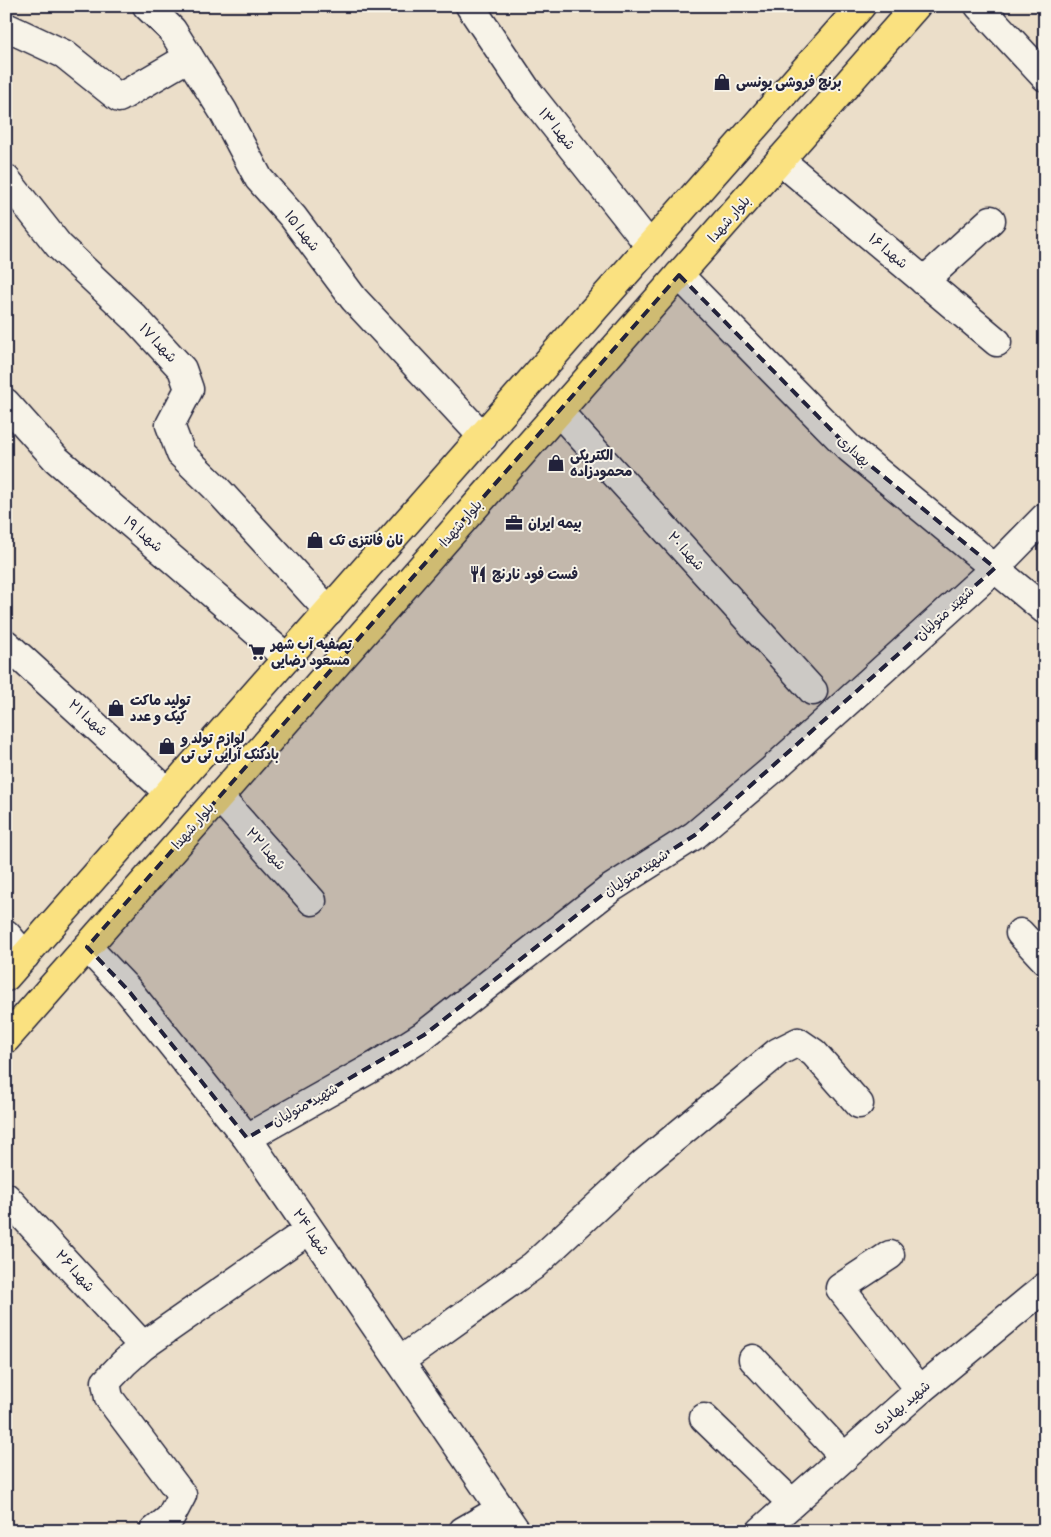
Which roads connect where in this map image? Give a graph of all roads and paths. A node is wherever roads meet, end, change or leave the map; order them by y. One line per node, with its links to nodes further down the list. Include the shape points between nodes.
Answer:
1 (148, 6): 7 (street, شهدا ۱۵, via 172,30)
2 (470, 6): 12 (street, شهدا ۱۳, via 528,92)
3 (861, 6): 12 (main road)
4 (916, 6): 9 (main road, بلوار شهدا)
5 (979, 6): 8 (street)
6 (6, 27): 7 (street, via 64,54 119,98)
7 (189, 57): 18 (street, شهدا ۱۵, via 259,179 293,217 354,299)
8 (1045, 77)
9 (780, 160): 13 (main road, بلوار شهدا); 14 (street, شهدا ۱۶)
10 (6, 179): 22 (street, شهدا ۱۷, via 59,246 134,317 182,369 189,389 170,425 181,454)
11 (991, 220): 14 (street)
12 (650, 246): 18 (main road)
13 (679, 275): 17 (main road, بلوار شهدا); 20 (street, بهداری, via 849,448)
14 (924, 281): 15 (street, شهدا ۱۶)
15 (997, 342)
16 (6, 404): 24 (street, شهدا ۱۹, via 56,459)
17 (559, 412): 25 (street, شهدا ۲۰); 27 (main road, بلوار شهدا)
18 (483, 437): 22 (main road)
19 (1045, 517): 20 (street, شهید متولیان)
20 (995, 568): 21 (street, بهداری); 39 (street, شهید متولیان, via 772,770 695,835 610,889 424,1035)
21 (1045, 610)
22 (329, 611): 24 (main road)
23 (6, 644): 28 (street, شهدا ۲۱)
24 (287, 658): 26 (main road)
25 (813, 691)
26 (216, 739): 27 (main road); 28 (main road)
27 (247, 766): 29 (main road, بلوار شهدا)
28 (168, 793): 34 (main road)
29 (219, 797): 30 (street, شهدا ۲۲); 33 (main road, بلوار شهدا)
30 (312, 901)
31 (1020, 933): 35 (street)
32 (6, 934): 34 (street)
33 (87, 947): 37 (main road, بلوار شهدا); 39 (street, شهدا ۲۴, via 128,990)
34 (25, 956): 36 (main road)
35 (1045, 960)
36 (6, 977)
37 (6, 1039)
38 (859, 1104): 46 (street, via 814,1053 798,1042 778,1052 644,1163 533,1266)
39 (247, 1138): 41 (street, شهدا ۲۴)
40 (6, 1196): 44 (street, شهدا ۲۶)
41 (309, 1230): 44 (street); 46 (street, شهدا ۲۴)
42 (890, 1255): 47 (street, via 840,1288)
43 (1045, 1286): 47 (street, شهید بهادری)
44 (143, 1346): 52 (street, via 106,1382 109,1398 182,1495 170,1518)
45 (753, 1359): 49 (street)
46 (400, 1361): 51 (street, شهدا ۲۴)
47 (920, 1390): 49 (street, شهید بهادری)
48 (704, 1418): 50 (street)
49 (844, 1457): 50 (street, شهید بهادری)
50 (792, 1503): 54 (street, شهید بهادری)
51 (509, 1520): 53 (street)
52 (154, 1531)
53 (463, 1531)
54 (761, 1531)

